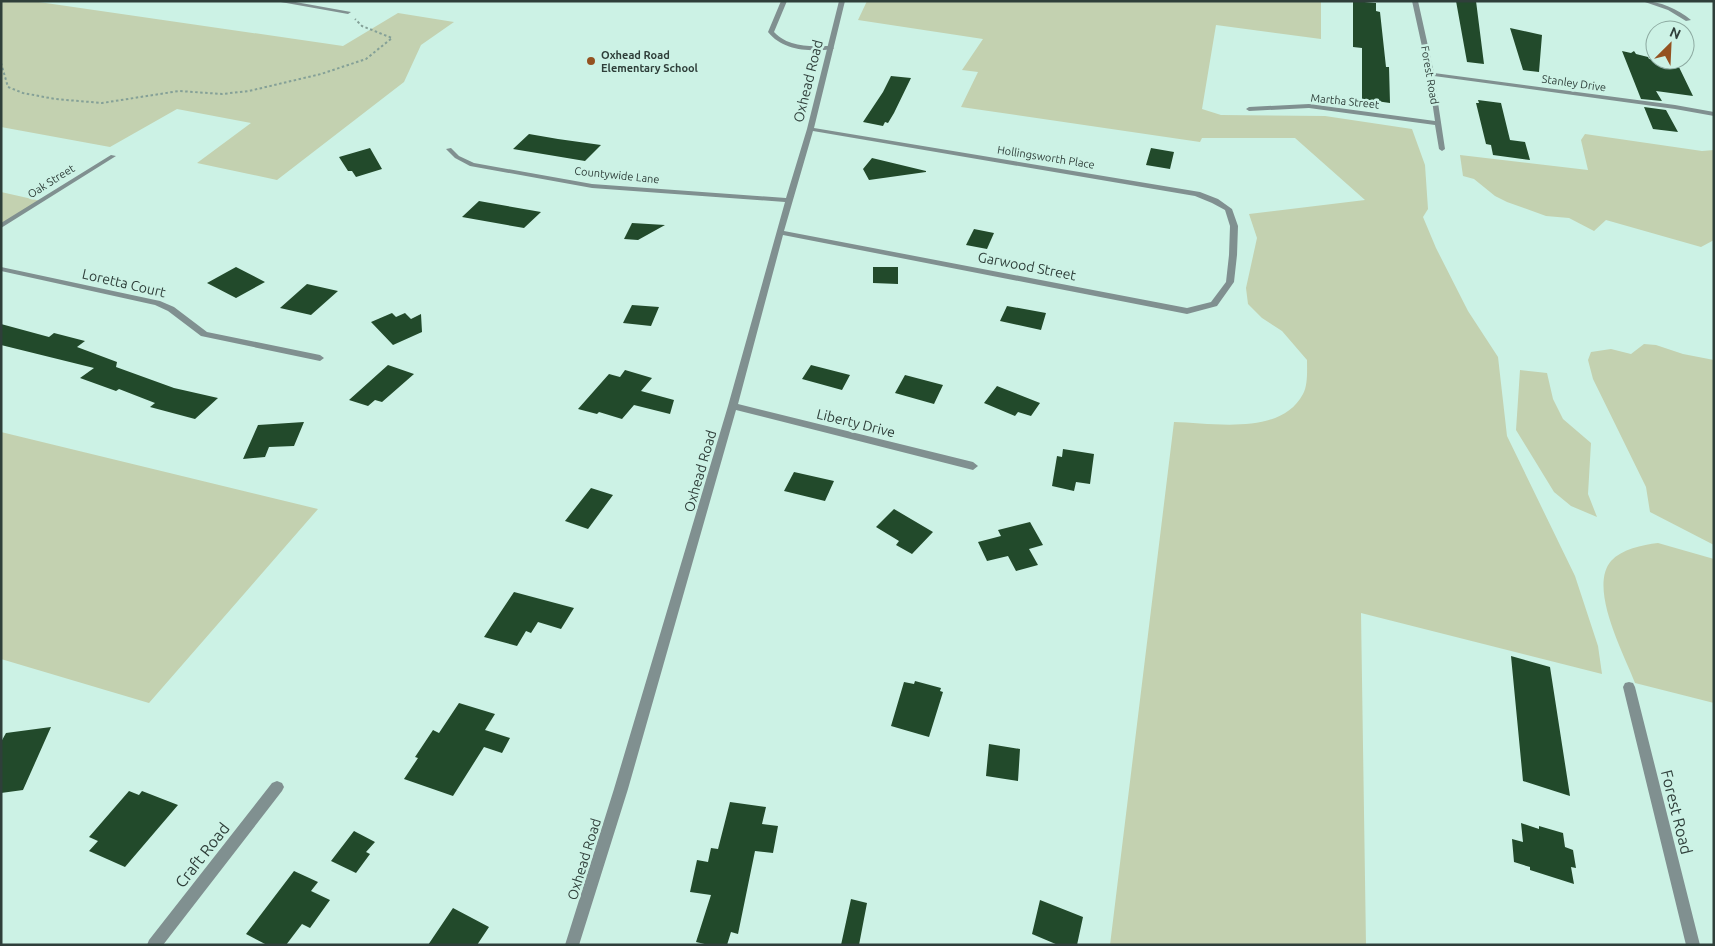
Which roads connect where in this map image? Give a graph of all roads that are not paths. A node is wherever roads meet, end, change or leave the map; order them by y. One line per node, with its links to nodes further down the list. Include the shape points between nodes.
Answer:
1 (278, 1): 6 (street)
2 (784, 1): 8 (street, via 771,32 775,38 782,44)
3 (842, 1): 8 (street, Oxhead Road)
4 (1415, 1): 9 (street, Forest Road)
5 (1646, 1): 7 (street, via 1670,9)
6 (348, 12)
7 (1688, 20)
8 (831, 48): 13 (street, Oxhead Road)
9 (1431, 74): 11 (street, Stanley Drive); 12 (street, Forest Road)
10 (1249, 109): 12 (street, Martha Street, via 1308,106)
11 (1714, 114)
12 (1438, 123): 15 (street, Forest Road)
13 (810, 129): 17 (street, Oxhead Road); 20 (street, Hollingsworth Place, via 1197,194 1228,209 1234,226)
14 (449, 149): 17 (street, Countywide Lane, via 472,164 592,186)
15 (1442, 150)
16 (114, 156): 18 (street, Oak Street)
17 (790, 200): 19 (street, Oxhead Road)
18 (1, 226)
19 (780, 232): 20 (street, Garwood Street, via 1187,311 1214,304 1230,282); 23 (street, Oxhead Road)
20 (1233, 255)
21 (1, 269): 22 (street, Loretta Court, via 158,303 204,334)
22 (320, 358)
23 (733, 406): 24 (street, Liberty Drive); 28 (street, Oxhead Road)
24 (973, 466)
25 (1629, 687): 29 (street, Forest Road)
26 (277, 787): 27 (street, Craft Road)
27 (154, 945)
28 (572, 945)
29 (1693, 945)

